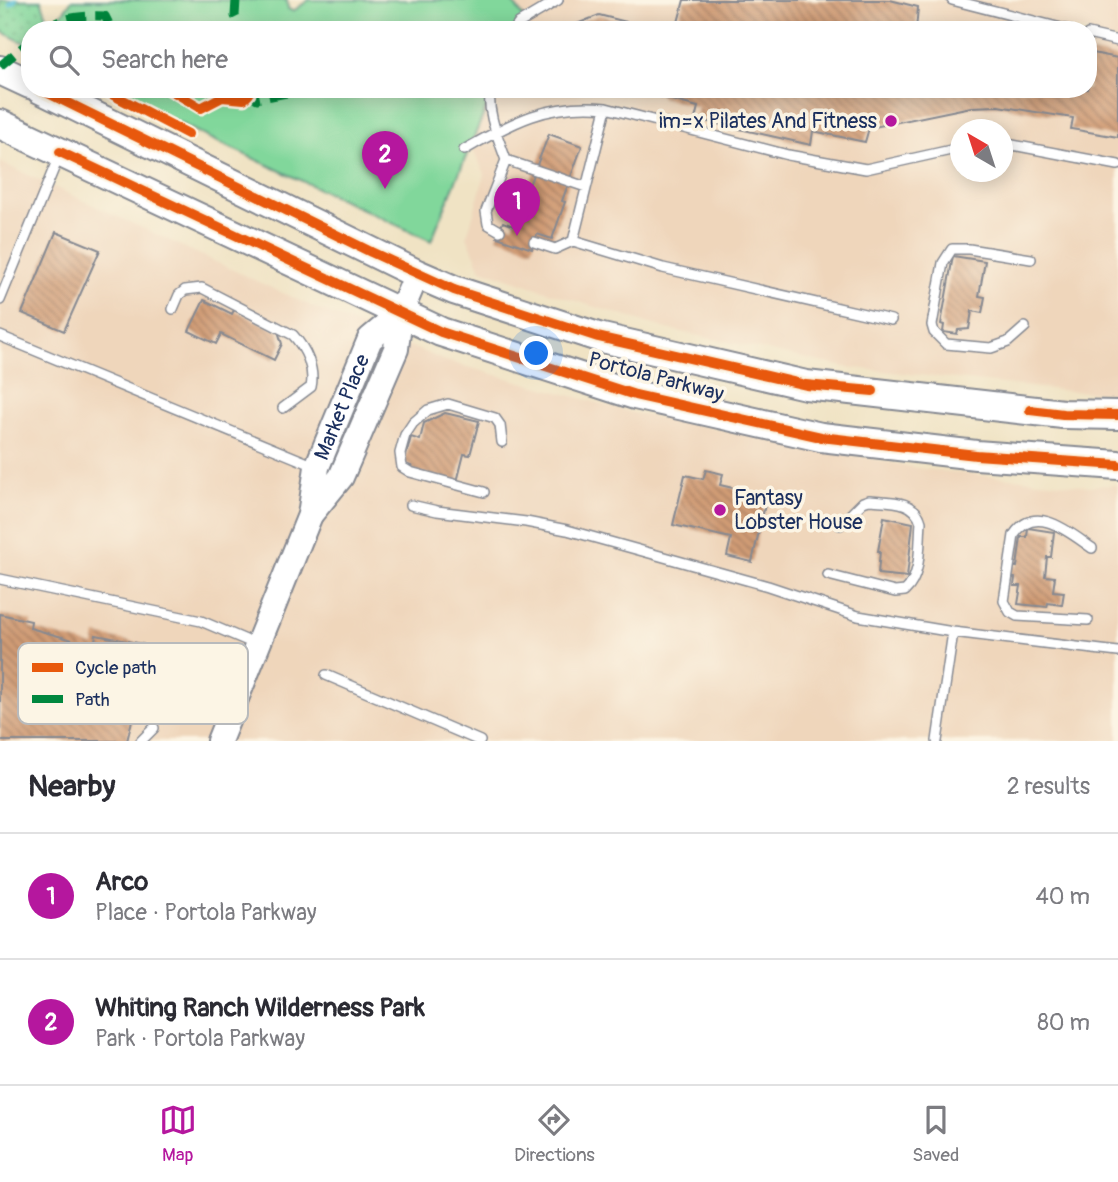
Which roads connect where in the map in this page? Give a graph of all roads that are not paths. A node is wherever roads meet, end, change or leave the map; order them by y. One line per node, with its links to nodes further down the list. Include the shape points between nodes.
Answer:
1 (558, 0): 3 (lane)
2 (952, 0): 4 (lane)
3 (522, 21)
4 (1034, 21)
5 (1097, 36): 6 (lane)
6 (1118, 41)
7 (0, 70): 8 (main road)
8 (21, 80)
9 (58, 98): 25 (main road, Portola Parkway)
10 (489, 98): 13 (lane)
11 (606, 108): 13 (lane, via 580,105 547,110); 16 (lane, via 837,166 866,169); 20 (lane)
12 (0, 124): 17 (main road, Portola Parkway)
13 (496, 132): 15 (lane); 18 (lane)
14 (1013, 145): 19 (lane)
15 (464, 150)
16 (950, 150)
17 (60, 152): 26 (lane); 28 (main road, Portola Parkway)
18 (506, 160): 20 (lane); 21 (lane, via 486,211 488,224)
19 (1118, 165)
20 (586, 187): 22 (lane)
21 (500, 231)
22 (573, 241): 23 (lane, via 555,248); 29 (lane, via 663,268)
23 (534, 242)
24 (1031, 259): 30 (lane, via 952,249 943,263 932,325 946,344 991,348 1008,342)
25 (417, 274): 28 (street, Market Place); 33 (main road, Portola Parkway, via 598,337 806,384 1063,414)
26 (0, 300)
27 (173, 309): 32 (lane, via 185,289 202,288 293,335 314,376 311,387)
28 (400, 314): 35 (main road, Portola Parkway, via 441,332 635,395 821,436); 36 (street, Market Place, via 370,339); 39 (street, Market Place, via 396,349 341,477)
29 (891, 320)
30 (1026, 327)
31 (0, 336): 36 (lane)
32 (283, 408)
33 (1118, 415)
34 (502, 442): 37 (lane, via 495,418 448,404 428,411 405,435 402,467)
35 (1118, 465)
36 (317, 467): 39 (street, Market Place)
37 (484, 492)
38 (411, 505): 45 (lane, via 566,530 858,616)
39 (310, 515): 46 (street, Market Place)
40 (840, 525): 42 (lane, via 869,500 912,506 921,522 915,576 905,591 895,592)
41 (1093, 548): 44 (lane, via 1056,523 1029,521 1020,526 1014,535 1004,601 1017,616)
42 (828, 575)
43 (0, 579): 46 (lane, via 201,621)
44 (1088, 620)
45 (953, 632): 47 (lane); 55 (lane)
46 (258, 646): 48 (street, Market Place)
47 (1118, 653)
48 (248, 670)
49 (326, 675): 54 (lane)
50 (226, 724): 53 (street, Market Place)
51 (154, 728): 52 (lane)
52 (141, 741)
53 (219, 741)
54 (481, 741)
55 (937, 741)

